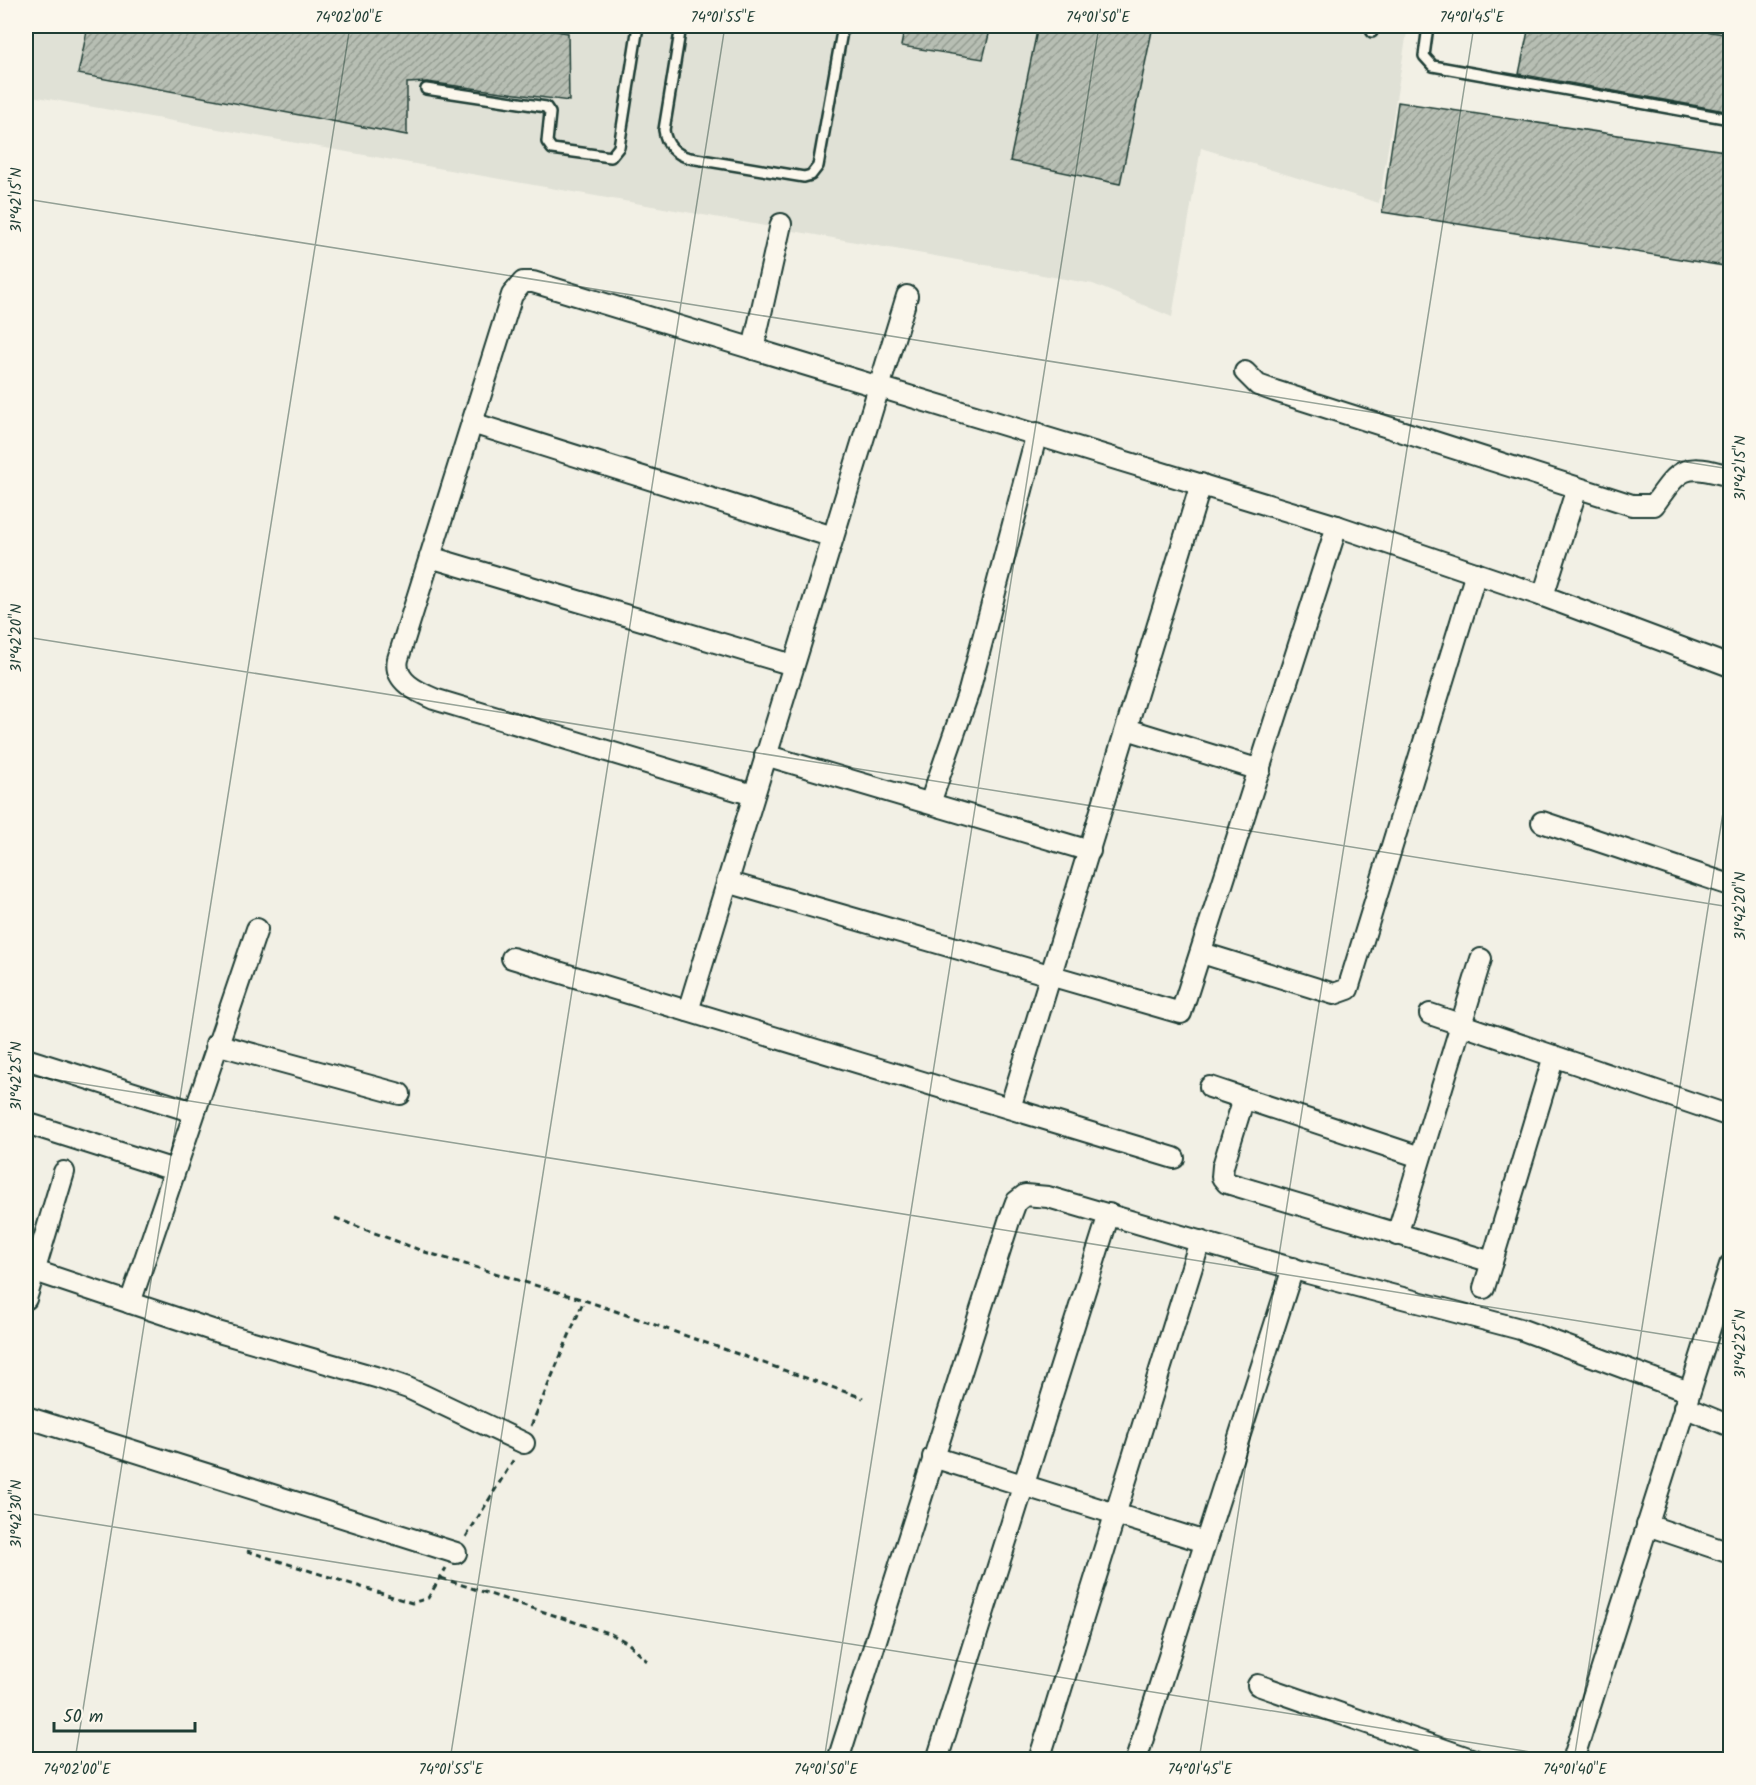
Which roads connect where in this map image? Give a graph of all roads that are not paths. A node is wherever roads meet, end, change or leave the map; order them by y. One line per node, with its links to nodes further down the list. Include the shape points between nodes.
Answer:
1 (638, 26): 5 (lane, via 619,147 611,157 552,149 547,142 550,113 546,107)
2 (681, 26): 3 (lane, via 664,130 673,150 690,158 804,177 818,166)
3 (843, 26)
4 (1428, 26): 6 (lane, via 1424,56 1433,66)
5 (426, 88)
6 (1731, 119)
7 (781, 224): 9 (street)
8 (907, 296): 11 (street)
9 (753, 348): 11 (street); 12 (street, via 523,282 512,296)
10 (1245, 372): 16 (street, via 1258,385 1275,391)
11 (880, 387): 13 (street); 18 (street)
12 (472, 423): 18 (street); 19 (street)
13 (1037, 434): 15 (street); 28 (street, via 969,691)
14 (1731, 477): 16 (street, via 1686,470 1674,476 1654,505 1648,507)
15 (1201, 484): 17 (street); 24 (street)
16 (1577, 488): 21 (street)
17 (1337, 526): 20 (street); 26 (street)
18 (833, 537): 22 (street)
19 (430, 557): 22 (street); 27 (street, via 396,666 410,685 434,699)
20 (1476, 573): 21 (street); 34 (street, via 1348,989 1340,994 1327,992)
21 (1543, 596): 23 (street)
22 (793, 665): 25 (street)
23 (1731, 666)
24 (1127, 729): 26 (street); 30 (street)
25 (765, 754): 27 (street); 28 (street)
26 (1260, 770): 34 (street)
27 (753, 795): 31 (street)
28 (930, 803): 30 (street)
29 (1542, 822): 32 (street)
30 (1090, 851): 37 (street)
31 (727, 882): 37 (street); 38 (street)
32 (1731, 885)
33 (257, 929): 41 (street)
34 (1202, 953): 37 (street, via 1185,1006 1178,1014)
35 (512, 958): 38 (street)
36 (1481, 959): 40 (street)
37 (1051, 977): 47 (street)
38 (688, 1011): 47 (street)
39 (1430, 1014): 40 (street)
40 (1461, 1024): 42 (street); 51 (street)
41 (216, 1044): 45 (street); 48 (street)
42 (1554, 1056): 49 (street); 58 (street)
43 (26, 1059): 48 (street)
44 (1210, 1087): 46 (street)
45 (400, 1094)
46 (1244, 1098): 51 (street); 56 (street, via 1223,1166 1223,1179 1231,1185)
47 (1010, 1108): 52 (street)
48 (194, 1112): 53 (street)
49 (1731, 1116)
50 (26, 1123): 53 (street)
51 (1420, 1157): 56 (street)
52 (1174, 1158)
53 (174, 1170): 64 (street)
54 (64, 1172): 61 (street)
55 (1109, 1214): 57 (street); 69 (street, via 1034,1194 1016,1202); 70 (street)
56 (1397, 1235): 58 (street)
57 (1200, 1241): 60 (street); 71 (street)
58 (1492, 1262): 62 (street)
59 (1731, 1265): 65 (street)
60 (1293, 1268): 65 (street, via 1538,1335); 73 (street)
61 (29, 1269): 63 (street); 64 (street)
62 (1484, 1288)
63 (26, 1299)
64 (130, 1303): 68 (street, via 408,1388)
65 (1686, 1399): 67 (street); 72 (street)
66 (26, 1417): 74 (street)
67 (1731, 1426)
68 (524, 1443)
69 (933, 1457): 70 (street); 77 (street)
70 (1023, 1485): 71 (street); 78 (street)
71 (1115, 1514): 73 (street); 79 (street)
72 (1647, 1525): 75 (street); 82 (street)
73 (1205, 1542): 80 (street)
74 (456, 1553)
75 (1731, 1553)
76 (1258, 1685): 81 (street)
77 (838, 1760)
78 (937, 1760)
79 (1039, 1760)
80 (1136, 1760)
81 (1474, 1760)
82 (1573, 1760)

